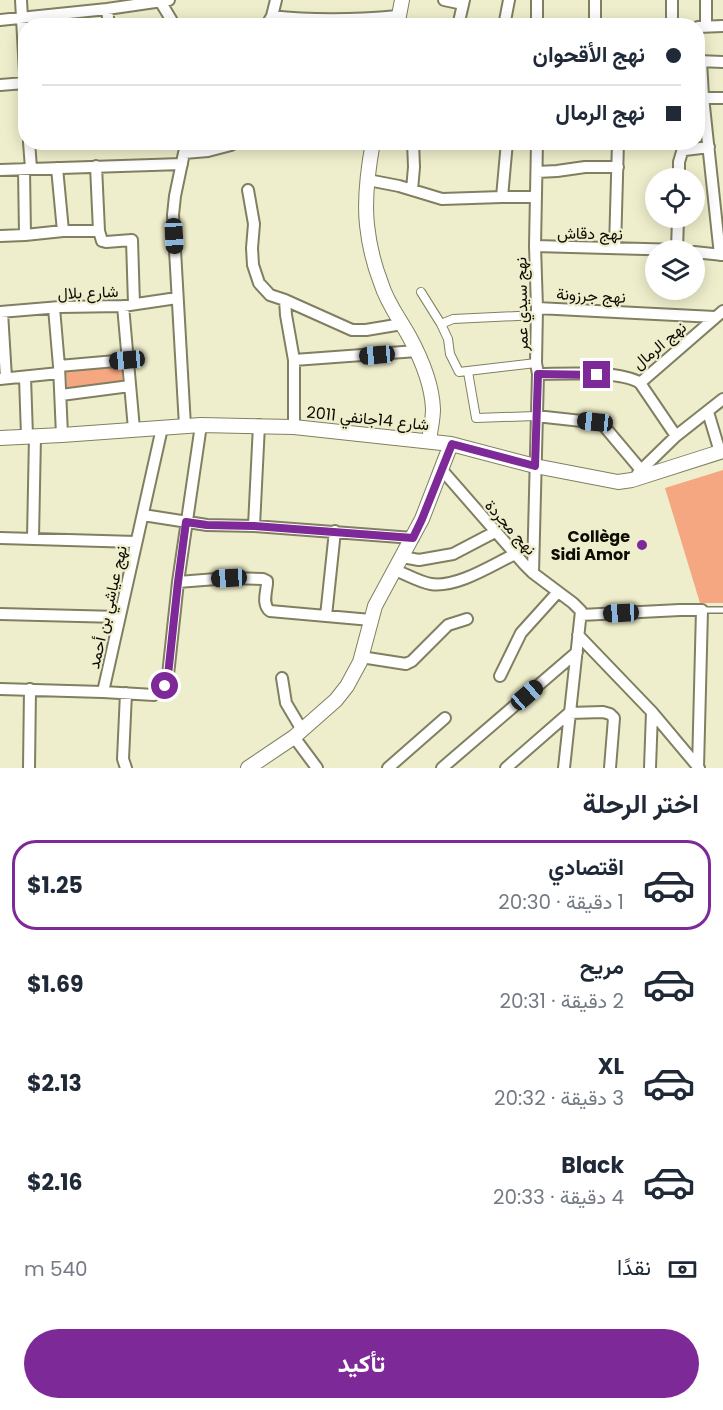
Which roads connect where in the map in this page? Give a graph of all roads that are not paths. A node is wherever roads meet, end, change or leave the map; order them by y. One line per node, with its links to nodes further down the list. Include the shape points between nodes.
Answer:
1 (21, 0): 14 (street)
2 (169, 0): 11 (street)
3 (276, 0): 17 (street)
4 (402, 0): 18 (street)
5 (444, 0): 12 (street)
6 (509, 0): 20 (street)
7 (537, 0): 21 (street)
8 (596, 0): 22 (street)
9 (672, 0): 23 (street)
10 (706, 0): 24 (street)
11 (153, 1): 13 (street); 16 (street)
12 (464, 2): 19 (street)
13 (107, 9): 14 (street); 15 (street)
14 (23, 17): 25 (street)
15 (108, 18)
16 (168, 18)
17 (270, 18)
18 (398, 18)
19 (460, 18)
20 (506, 18)
21 (537, 18)
22 (595, 18)
23 (672, 18)
24 (703, 18)
25 (0, 20)
26 (705, 26): 27 (street)
27 (723, 26)
28 (705, 61): 29 (street)
29 (723, 62)
30 (18, 84): 31 (street)
31 (0, 85)
32 (705, 97): 33 (street)
33 (723, 98)
34 (705, 128): 36 (street)
35 (705, 147): 36 (street)
36 (708, 147): 66 (street)
37 (28, 150): 50 (street)
38 (211, 150): 45 (street)
39 (372, 150): 53 (street)
40 (413, 150): 55 (street)
41 (506, 150): 56 (street)
42 (537, 150): 52 (street, نهج سيدي عمر)
43 (618, 150): 47 (street)
44 (686, 150): 49 (street, via 682,152)
45 (183, 153): 46 (street); 68 (street, via 173,215)
46 (96, 166): 48 (street); 59 (street)
47 (618, 167): 52 (street); 63 (street)
48 (57, 168): 50 (street); 58 (street)
49 (680, 168)
50 (27, 169): 51 (street); 60 (street)
51 (0, 170)
52 (537, 172): 57 (street, نهج سيدي عمر)
53 (368, 180): 55 (street); 75 (street, via 370,245 381,284)
54 (248, 190): 69 (street, via 254,224 253,265 259,283 270,295)
55 (412, 190): 56 (street, via 442,199)
56 (502, 197): 57 (street)
57 (535, 197): 62 (street, نهج سيدي عمر)
58 (63, 231): 59 (street); 60 (street)
59 (99, 231): 70 (street, via 102,241 132,240)
60 (25, 235): 61 (street)
61 (0, 236)
62 (535, 246): 63 (street, نهج دقاش); 72 (street, نهج سيدي عمر)
63 (615, 248): 64 (street, نهج دقاش)
64 (645, 249)
65 (705, 253): 66 (street)
66 (721, 255)
67 (421, 292): 76 (street)
68 (177, 298): 70 (street, شارع بلال); 94 (street)
69 (285, 300): 75 (street, via 352,330); 80 (street)
70 (129, 305): 71 (street, شارع بلال); 79 (street)
71 (54, 308): 73 (street, شارع بلال); 82 (street)
72 (537, 311): 74 (street, نهج جرزونة); 76 (street, via 453,319); 81 (street, نهج سيدي عمر)
73 (1, 312): 77 (street)
74 (719, 314): 86 (street, نهج الرمال)
75 (402, 324): 78 (street)
76 (441, 324): 83 (street, via 459,372)
77 (2, 347): 85 (street)
78 (417, 351): 80 (street); 102 (street, via 433,406)
79 (127, 360): 82 (street); 87 (street)
80 (294, 360): 95 (street)
81 (537, 369): 83 (street); 86 (street, نهج الرمال, via 617,375); 91 (street, نهج سيدي عمر)
82 (59, 370): 84 (street); 88 (street)
83 (468, 372): 91 (street, via 476,418)
84 (25, 377): 85 (street); 99 (street)
85 (3, 379)
86 (640, 383): 100 (street)
87 (130, 386): 88 (street); 97 (street)
88 (61, 395): 98 (street)
89 (723, 399): 90 (street)
90 (708, 412): 100 (street); 104 (street)
91 (536, 416): 105 (street, نهج سيدي عمر); 107 (street, via 600,423)
92 (201, 425): 93 (street, شارع 14جانفي 2011); 94 (street, شارع 14جانفي 2011); 109 (street)
93 (259, 425): 95 (street, شارع 14جانفي 2011); 110 (street)
94 (185, 426): 96 (street, شارع 14جانفي 2011)
95 (294, 427): 102 (street, شارع 14جانفي 2011)
96 (162, 428): 97 (street, شارع 14جانفي 2011); 108 (street, نهج عياشي بن أحمد)
97 (134, 429): 98 (street, شارع 14جانفي 2011)
98 (62, 435): 99 (street, شارع 14جانفي 2011)
99 (31, 436): 101 (street, شارع 14جانفي 2011); 114 (street)
100 (676, 436): 107 (street)
101 (0, 438)
102 (429, 441): 103 (street, شارع 14جانفي 2011)
103 (452, 444): 105 (street, شارع 14جانفي 2011); 106 (street)
104 (721, 451): 107 (street, شارع 14جانفي 2011)
105 (535, 466): 107 (street, شارع 14جانفي 2011, via 618,482); 120 (street, نهج سيدي عمر)
106 (442, 470): 112 (street, نهج مجردة); 115 (street)
107 (636, 475)
108 (143, 515): 109 (street); 116 (street, نهج عياشي بن أحمد)
109 (186, 522): 110 (street); 121 (street)
110 (254, 526): 111 (street)
111 (335, 531): 115 (street); 127 (street)
112 (495, 532): 117 (street, نهج مجردة); 118 (street, via 453,554 419,560)
113 (0, 538): 114 (street)
114 (33, 538): 116 (street)
115 (413, 538): 118 (street)
116 (136, 542): 128 (street, نهج عياشي بن أحمد)
117 (515, 554): 119 (street, via 449,583 431,584); 120 (street, نهج مجردة)
118 (402, 557): 119 (street)
119 (395, 570): 130 (street)
120 (533, 573): 122 (street, نهج مجردة)
121 (178, 582): 127 (street, via 263,579 267,584 267,610); 139 (street, via 165,686 154,694)
122 (558, 592): 126 (street, نهج مجردة, via 578,607); 134 (street, via 522,633)
123 (702, 610): 124 (lane); 126 (street); 154 (street)
124 (723, 610)
125 (0, 614): 128 (street)
126 (581, 615): 131 (street)
127 (326, 616): 130 (street)
128 (119, 617): 138 (street, نهج عياشي بن أحمد)
129 (467, 619): 133 (street, via 448,624 406,664)
130 (371, 620): 133 (street)
131 (578, 635): 132 (street); 140 (street)
132 (577, 652): 141 (street); 149 (street)
133 (361, 657): 143 (street, via 336,700)
134 (500, 676)
135 (282, 678): 143 (street, via 286,703)
136 (0, 689): 137 (street, نهج عياشي بن أحمد)
137 (30, 689): 138 (street, نهج عياشي بن أحمد); 144 (street)
138 (103, 692): 139 (street)
139 (126, 693): 145 (street)
140 (652, 712): 153 (street); 154 (street)
141 (569, 713): 150 (street); 151 (street); 152 (street, via 603,712 614,718)
142 (445, 718): 148 (street)
143 (298, 733): 146 (street); 147 (street)
144 (29, 768)
145 (126, 768)
146 (248, 768)
147 (317, 768)
148 (388, 768)
149 (442, 768)
150 (506, 768)
151 (564, 768)
152 (610, 768)
153 (650, 768)
154 (698, 768)

